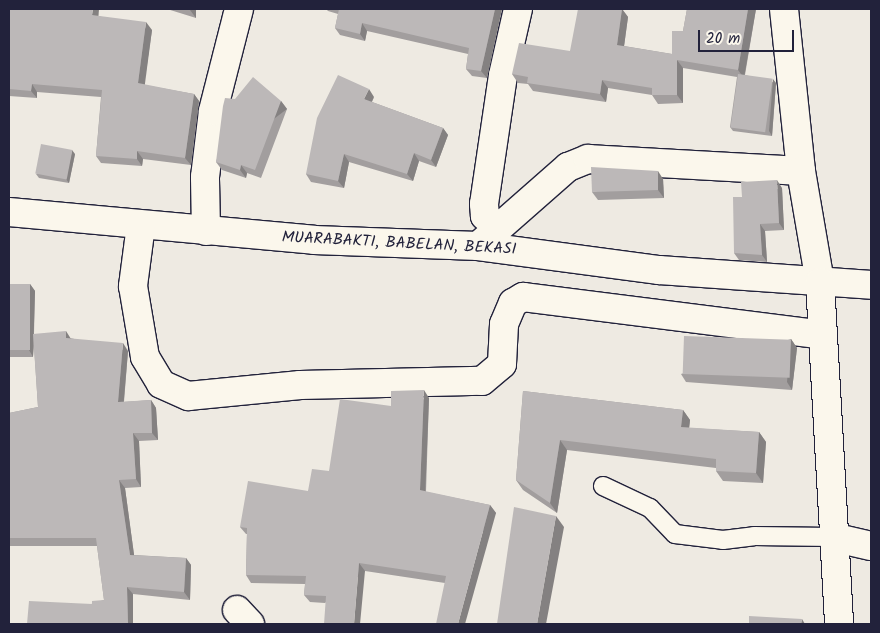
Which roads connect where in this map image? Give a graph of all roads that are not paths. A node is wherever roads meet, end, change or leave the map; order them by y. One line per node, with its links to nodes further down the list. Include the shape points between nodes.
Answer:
1 (239, 9): 7 (street, via 213,111 205,177)
2 (518, 9): 8 (street, via 503,75 484,204)
3 (784, 9): 4 (street)
4 (801, 171): 8 (street, via 588,159 568,167); 9 (street)
5 (9, 212): 6 (street, MUARABAKTI, BABELAN, BEKASI)
6 (141, 225): 7 (street, MUARABAKTI, BABELAN, BEKASI); 11 (street, via 133,286 145,356 161,384 188,396 300,385 482,381 502,364 504,324 513,303 523,297)
7 (206, 231): 8 (street, MUARABAKTI, BABELAN, BEKASI)
8 (488, 237): 9 (street, MUARABAKTI, BABELAN, BEKASI, via 659,270)
9 (820, 282): 10 (street, MUARABAKTI, BABELAN, BEKASI); 11 (street)
10 (871, 285)
11 (822, 335): 13 (street)
12 (603, 486): 13 (lane, via 650,508 675,534 723,540 754,536)
13 (832, 537): 14 (street); 15 (street)
14 (871, 546)
15 (839, 624)

